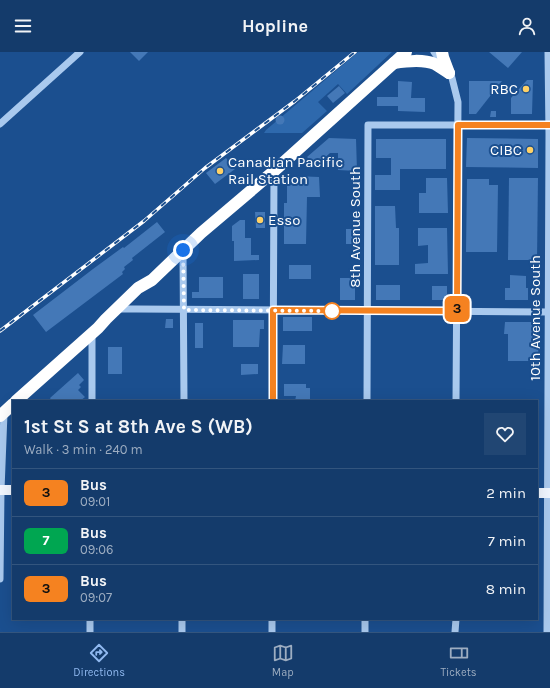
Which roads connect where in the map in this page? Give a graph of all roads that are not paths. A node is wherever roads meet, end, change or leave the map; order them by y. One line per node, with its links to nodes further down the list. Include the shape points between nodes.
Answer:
1 (80, 52): 9 (street)
2 (398, 52): 7 (highway)
3 (406, 52): 7 (highway)
4 (434, 52): 8 (street)
5 (442, 52): 8 (highway)
6 (548, 52): 11 (street, 10th Avenue South)
7 (393, 64): 8 (highway, via 420,61 434,64); 12 (highway)
8 (449, 73): 10 (street, via 458,102)
9 (0, 124)
10 (458, 125): 11 (street); 17 (street, 8th Avenue South, via 368,125); 18 (street)
11 (550, 125): 19 (street, 10th Avenue South)
12 (274, 170): 13 (highway); 16 (street)
13 (183, 250): 14 (highway, via 152,280 138,288); 15 (street)
14 (121, 309): 15 (street); 20 (highway)
15 (184, 310): 16 (street); 23 (street)
16 (273, 310): 17 (street); 24 (street)
17 (367, 311): 18 (street); 25 (street, 8th Avenue South)
18 (457, 311): 19 (street); 26 (street)
19 (549, 312): 31 (street, 10th Avenue South)
20 (95, 330): 21 (highway); 22 (street)
21 (17, 400)
22 (92, 400)
23 (184, 400)
24 (273, 400)
25 (367, 400)
26 (456, 400)
27 (12, 405): 28 (highway)
28 (2, 415): 29 (street)
29 (0, 490): 30 (main road); 32 (street)
30 (12, 490)
31 (545, 493): 43 (street, 10th Avenue South)
32 (0, 579)
33 (90, 620): 38 (street)
34 (182, 620): 39 (street)
35 (272, 620): 40 (street)
36 (365, 620): 41 (street)
37 (456, 620): 42 (street)
38 (90, 632)
39 (182, 632)
40 (272, 632)
41 (365, 632)
42 (456, 632)
43 (547, 632)

